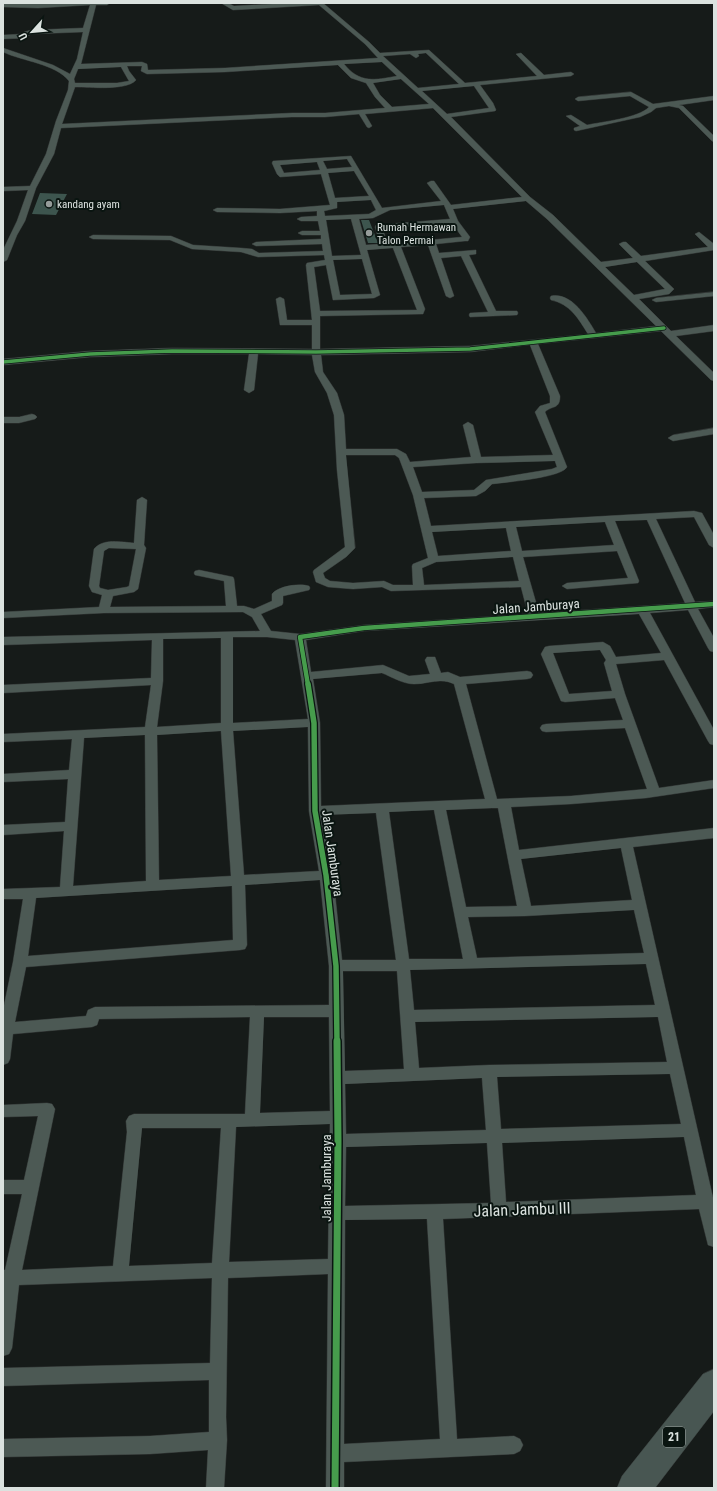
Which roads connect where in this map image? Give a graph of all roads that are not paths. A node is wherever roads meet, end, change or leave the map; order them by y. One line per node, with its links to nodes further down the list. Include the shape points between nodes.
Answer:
1 (94, 3): 2 (street); 5 (street); 7 (street)
2 (107, 3)
3 (224, 3): 4 (street, via 233,8)
4 (320, 3): 13 (street)
5 (63, 4): 6 (street)
6 (3, 5)
7 (85, 30): 8 (street, via 29,32 22,36); 16 (street, via 82,56)
8 (3, 38)
9 (422, 46): 11 (street)
10 (3, 50): 22 (street, via 46,64)
11 (426, 51): 13 (street, via 414,55); 25 (street)
12 (519, 54): 20 (street)
13 (380, 57): 14 (street); 19 (street)
14 (340, 63): 17 (street); 23 (street, via 349,75)
15 (123, 64): 16 (street); 17 (street, via 144,64 145,71); 26 (street, via 133,80 117,85)
16 (77, 67): 22 (street)
17 (174, 71): 21 (street)
18 (571, 74): 20 (street)
19 (402, 77): 23 (street); 27 (street)
20 (542, 77): 24 (street)
21 (176, 80)
22 (72, 81): 26 (street); 38 (street)
23 (369, 82): 34 (street, via 377,96)
24 (475, 83): 25 (street); 36 (street, via 493,110)
25 (463, 84): 27 (street)
26 (104, 85): 28 (street)
27 (416, 90): 32 (street)
28 (107, 93)
29 (714, 98): 31 (street)
30 (578, 99): 33 (street, via 631,94)
31 (668, 104): 33 (street); 42 (street, via 681,107)
32 (434, 106): 34 (street); 36 (street)
33 (653, 107): 40 (street, via 638,116)
34 (390, 109): 35 (street)
35 (361, 112): 38 (street); 39 (street)
36 (446, 116): 53 (street)
37 (569, 116): 40 (street)
38 (58, 126): 49 (street, via 50,154)
39 (370, 126)
40 (586, 127): 41 (street)
41 (576, 129)
42 (714, 140)
43 (274, 155): 45 (street)
44 (319, 159): 45 (street); 46 (street, via 347,154); 47 (street)
45 (277, 162): 47 (street, via 282,175)
46 (357, 169): 47 (street); 51 (street)
47 (324, 172): 52 (street)
48 (431, 183): 54 (street)
49 (32, 188): 50 (street); 79 (street, via 21,221)
50 (3, 189)
51 (374, 198): 52 (street); 57 (street)
52 (333, 200): 55 (street, via 333,207)
53 (527, 200): 54 (street); 80 (street, via 550,217)
54 (448, 205): 57 (street, via 396,207); 61 (street)
55 (320, 209): 56 (street); 58 (street)
56 (217, 210)
57 (377, 213): 59 (street); 62 (street)
58 (322, 218): 59 (street); 60 (street); 66 (street)
59 (355, 218): 73 (street)
60 (301, 219)
61 (454, 221): 62 (street); 67 (street, via 466,238)
62 (379, 227): 71 (street)
63 (302, 233): 66 (street)
64 (699, 234): 72 (street)
65 (93, 237): 77 (street, via 173,238 192,247 249,251 258,256)
66 (325, 237): 68 (street); 77 (street)
67 (431, 242): 70 (street); 76 (street)
68 (256, 244)
69 (623, 244): 78 (street)
70 (396, 245): 71 (street); 89 (street, via 420,312)
71 (384, 246): 73 (street)
72 (714, 248): 78 (street)
73 (364, 252): 77 (street); 77 (street, via 376,295 374,296 336,298)
74 (473, 252): 75 (street)
75 (464, 253): 76 (street); 87 (street)
76 (435, 256): 82 (street)
77 (329, 258): 89 (street, via 310,265)
78 (639, 259): 80 (street); 85 (street, via 670,289)
79 (3, 260)
80 (598, 265): 85 (street)
81 (714, 294): 85 (street)
82 (450, 296)
83 (554, 298): 92 (street, via 565,301 579,314)
84 (280, 299): 89 (street, via 283,323)
85 (634, 300): 91 (street)
86 (514, 313): 87 (street)
87 (494, 314): 88 (street)
88 (473, 316)
89 (316, 318): 94 (street)
90 (714, 328): 91 (street)
91 (667, 331): 92 (street); 97 (street)
92 (594, 336): 93 (street)
93 (533, 343): 94 (street, via 470,349); 105 (street, via 555,396 553,405 543,408 540,412)
94 (316, 352): 95 (street); 104 (street, via 319,372 332,393 339,415)
95 (254, 353): 96 (street, via 172,351 90,354); 98 (street)
96 (3, 362)
97 (714, 378)
98 (249, 390)
99 (32, 418): 100 (street)
100 (3, 420)
101 (468, 425): 106 (street)
102 (714, 431): 103 (street)
103 (673, 438)
104 (341, 452): 107 (street, via 397,452); 123 (street, via 350,548 346,554 321,568 318,572 320,580 328,584 384,584 391,588)
105 (558, 458): 106 (street); 108 (street, via 562,467 554,472 489,482 476,493)
106 (476, 460): 107 (street)
107 (408, 465): 108 (street)
108 (418, 495): 113 (street)
109 (142, 500): 115 (street)
110 (650, 516): 111 (street); 114 (street, via 698,515); 126 (street)
111 (608, 519): 112 (street); 116 (street)
112 (510, 525): 113 (street); 117 (street)
113 (426, 529): 118 (street)
114 (714, 545)
115 (139, 546): 124 (street, via 141,548 134,587 130,590); 124 (street, via 108,545 99,549 94,586 96,590)
116 (621, 548): 117 (street); 121 (street, via 634,581)
117 (517, 554): 118 (street); 120 (street)
118 (434, 559): 123 (street, via 417,566)
119 (199, 573): 127 (street, via 229,579)
120 (526, 584): 123 (street); 132 (street)
121 (567, 586)
122 (305, 588): 130 (street, via 277,594 278,603)
123 (418, 588)
124 (108, 593): 128 (street)
125 (714, 604): 126 (street, Jalan Jamburaya)
126 (692, 607): 129 (street, Jalan Jamburaya); 138 (street)
127 (232, 609): 128 (street); 130 (street, via 244,609)
128 (104, 610): 131 (street)
129 (643, 610): 132 (street, Jalan Jamburaya); 139 (street)
130 (254, 613): 134 (street)
131 (3, 615)
132 (534, 616): 136 (street, Jalan Jamburaya, via 364,628)
133 (227, 634): 134 (street); 135 (street); 151 (street)
134 (267, 634): 136 (street)
135 (158, 637): 137 (street); 145 (street)
136 (300, 637): 144 (street, Jalan Jamburaya)
137 (3, 641)
138 (714, 648)
139 (667, 656): 141 (street); 156 (street)
140 (431, 660): 143 (street)
141 (612, 661): 148 (street, via 610,663); 148 (street, via 603,646 548,650 547,654 565,698)
142 (527, 675): 146 (street)
143 (436, 677): 144 (street, via 414,680 387,671); 146 (street, via 448,676)
144 (308, 679): 149 (street, Jalan Jamburaya)
145 (158, 681): 147 (street); 153 (street)
146 (458, 682): 161 (street)
147 (3, 689)
148 (619, 694): 150 (street)
149 (314, 723): 151 (street); 164 (street, Jalan Jamburaya)
150 (630, 724): 152 (street); 160 (street)
151 (227, 727): 153 (street); 171 (street)
152 (546, 728)
153 (151, 730): 154 (street); 172 (street)
154 (78, 734): 155 (street); 157 (street)
155 (3, 738)
156 (714, 741)
157 (75, 774): 158 (street); 165 (street)
158 (3, 778)
159 (714, 784): 160 (street)
160 (654, 792): 161 (street)
161 (498, 804): 162 (street); 169 (street)
162 (439, 806): 163 (street); 178 (street)
163 (382, 809): 164 (street); 181 (street)
164 (315, 811): 170 (street, Jalan Jamburaya)
165 (71, 826): 166 (street); 173 (street)
166 (3, 830)
167 (714, 833): 168 (street)
168 (626, 842): 169 (street); 176 (street)
169 (515, 855): 177 (street)
170 (326, 876): 171 (street); 183 (street, Jalan Jamburaya)
171 (238, 881): 172 (street); 180 (street, via 240,945)
172 (153, 887): 173 (street)
173 (66, 891): 175 (street)
174 (3, 894): 175 (street)
175 (30, 894): 180 (street)
176 (641, 905): 177 (street); 179 (street)
177 (525, 911): 178 (street)
178 (462, 912): 182 (street)
179 (652, 958): 182 (street); 185 (street)
180 (20, 962): 188 (street)
181 (403, 964): 182 (street); 183 (street); 187 (street)
182 (471, 964)
183 (336, 966): 184 (street, Jalan Jamburaya)
184 (336, 1011): 186 (street); 193 (street, Jalan Jamburaya)
185 (664, 1011): 187 (street); 190 (street)
186 (257, 1013): 188 (street, via 95,1013 92,1021); 196 (street)
187 (408, 1016): 192 (street)
188 (6, 1029): 189 (street)
189 (3, 1059)
190 (676, 1068): 191 (street); 198 (street)
191 (489, 1072): 192 (street); 199 (street)
192 (412, 1074): 193 (street)
193 (337, 1078): 195 (street, Jalan Jamburaya)
194 (3, 1111): 202 (street, via 47,1109)
195 (337, 1117): 196 (street); 200 (street, Jalan Jamburaya)
196 (252, 1120): 197 (street)
197 (229, 1121): 209 (street); 210 (street, via 134,1122)
198 (691, 1130): 199 (street); 203 (street)
199 (495, 1136): 200 (street); 204 (street)
200 (338, 1141): 206 (street, Jalan Jamburaya)
201 (3, 1187): 202 (street)
202 (30, 1187): 211 (street)
203 (706, 1202): 204 (street, Jalan Jambu III); 207 (street)
204 (499, 1210): 205 (street, Jalan Jambu III)
205 (435, 1212): 206 (street, Jalan Jambu III); 219 (street)
206 (337, 1213): 208 (street, Jalan Jamburaya)
207 (714, 1240)
208 (336, 1266): 209 (street); 220 (street, Jalan Jamburaya)
209 (220, 1271): 210 (street); 213 (street)
210 (120, 1274): 211 (street)
211 (7, 1278): 212 (street)
212 (3, 1348)
213 (218, 1371): 214 (street); 216 (street)
214 (3, 1377)
215 (714, 1385): 223 (highway, 21)
216 (218, 1440): 218 (street, via 150,1445); 221 (street)
217 (514, 1445): 219 (street)
218 (3, 1448)
219 (449, 1449): 220 (street)
220 (335, 1453): 222 (street, Jalan Jamburaya)
221 (214, 1488)
222 (336, 1488)
223 (634, 1488)

